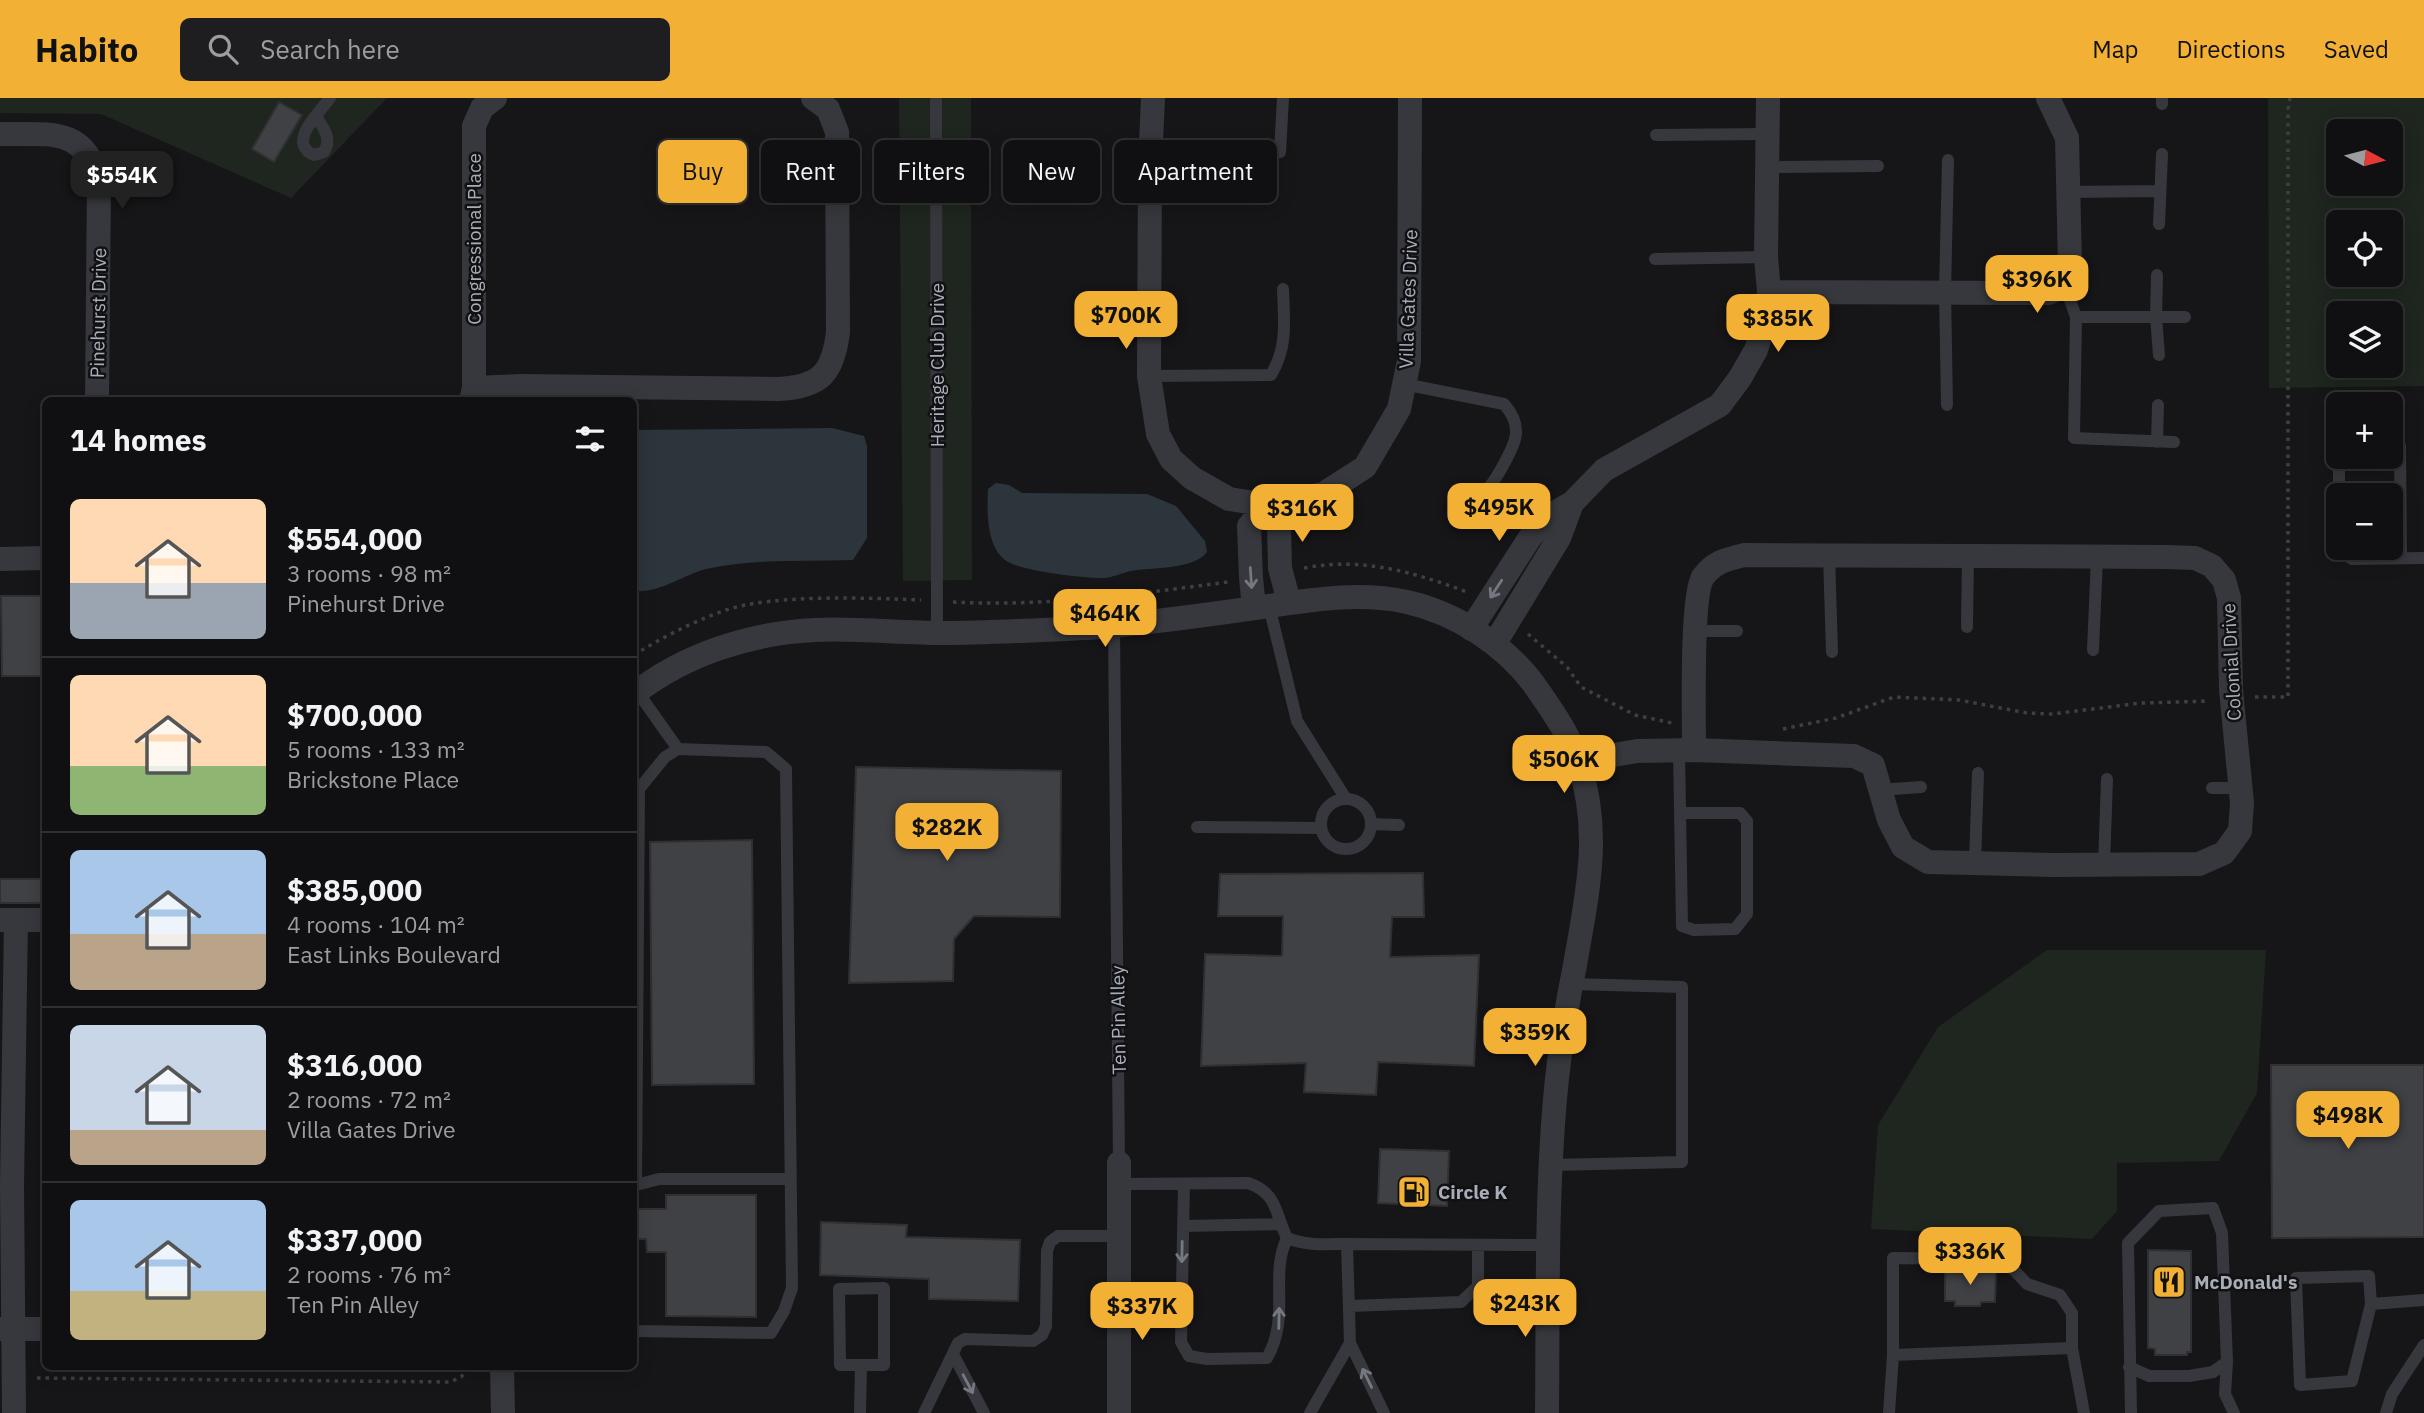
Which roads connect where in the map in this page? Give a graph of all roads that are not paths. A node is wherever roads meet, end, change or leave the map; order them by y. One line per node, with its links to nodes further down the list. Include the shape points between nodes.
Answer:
1 (330, 98): 10 (lane)
2 (495, 98): 35 (street, Congressional Place, via 482,108 474,126)
3 (813, 98): 35 (street, Congressional Place, via 828,109 838,132 838,332 835,358 820,379 800,388 778,389 521,386)
4 (936, 98): 57 (lane, Heritage Club Drive)
5 (1153, 98): 33 (street)
6 (1283, 98): 14 (lane)
7 (1410, 98): 34 (street, Villa Gates Drive, via 1409,361)
8 (1768, 98): 12 (street)
9 (2048, 98): 20 (street, via 2067,138)
10 (316, 117)
11 (0, 134): 36 (street, Pinehurst Drive, via 60,135 81,145 95,165 99,181)
12 (1768, 134): 13 (lane); 18 (street)
13 (1656, 135)
14 (1280, 152)
15 (2162, 154): 19 (lane)
16 (1948, 160): 27 (lane)
17 (1878, 166): 18 (lane)
18 (1768, 167): 22 (street)
19 (2160, 191): 20 (lane); 21 (lane)
20 (2068, 192): 25 (street, via 2070,264)
21 (2159, 225)
22 (1766, 257): 23 (lane); 28 (street)
23 (1655, 259)
24 (2157, 275): 30 (lane)
25 (2064, 283): 27 (street, via 2049,293); 29 (lane)
26 (1283, 289): 33 (lane, via 1284,342 1271,376)
27 (1945, 291): 28 (street); 37 (lane)
28 (1769, 292): 42 (street, via 1756,350 1720,405 1604,470)
29 (2076, 317): 30 (lane); 39 (lane, via 2074,438)
30 (2156, 317): 31 (lane); 32 (lane)
31 (2185, 317)
32 (2158, 355)
33 (1149, 376): 43 (street, via 1158,434 1171,459 1192,478 1229,499)
34 (1404, 384): 41 (lane, via 1504,404 1510,411 1516,435 1493,482 1478,496); 43 (street, Villa Gates Drive, via 1399,409 1365,467 1323,494)
35 (473, 394)
36 (97, 397)
37 (1947, 405)
38 (2158, 405): 39 (lane)
39 (2157, 442): 40 (lane)
40 (2174, 442)
41 (1459, 490)
42 (1572, 502): 54 (street, one-way to 54, via 1547,517 1529,539); 58 (street, via 1559,538)
43 (1267, 505): 51 (street, via 1279,526 1281,572); 51 (street, one-way to 51, via 1249,526 1251,578)
44 (1829, 555): 45 (street, Colonial Drive); 55 (street, Colonial Drive, via 1744,555 1720,561 1702,579); 60 (lane)
45 (1968, 556): 46 (street, Colonial Drive); 53 (lane)
46 (2097, 557): 59 (lane); 70 (street, Colonial Drive, via 2194,558 2212,566 2224,580 2229,598)
47 (42, 558): 50 (street)
48 (2403, 558): 49 (lane)
49 (2424, 558)
50 (0, 559)
51 (1271, 605): 52 (street); 54 (street, via 1341,597 1406,602); 73 (lane, via 1297,721)
52 (1114, 626): 57 (street); 86 (lane, Ten Pin Alley)
53 (1967, 627)
54 (1471, 629): 58 (street)
55 (1696, 631): 56 (lane); 63 (street, Colonial Drive)
56 (1737, 631)
57 (937, 633): 61 (street, via 816,630 782,634 703,654 664,671)
58 (1495, 643): 65 (street, via 1522,669 1552,710)
59 (2093, 650)
60 (1832, 652)
61 (637, 690)
62 (637, 694): 64 (lane)
63 (1689, 743): 65 (street, Colonial Drive); 71 (street, Colonial Drive, via 1854,756 1873,765); 74 (lane)
64 (678, 749): 72 (lane); 87 (lane, via 766,752 786,769)
65 (1579, 761): 83 (street, via 1590,813 1592,861)
66 (1978, 773): 79 (lane)
67 (2107, 779): 80 (lane)
68 (1921, 787): 71 (lane)
69 (2212, 788): 70 (lane)
70 (2240, 788): 80 (street, Colonial Drive, via 2240,831 2224,853 2199,864)
71 (1881, 790): 79 (street, Colonial Drive, via 1903,847 1928,862)
72 (637, 791)
73 (1346, 799): 75 (lane, via 1366,809); 78 (lane, via 1324,811)
74 (1680, 813): 74 (lane, via 1682,926 1735,929 1747,914 1747,821 1740,813)
75 (1371, 824): 76 (lane); 78 (lane, via 1366,839 1345,849 1330,843)
76 (1399, 825)
77 (1197, 827): 78 (lane)
78 (1321, 828)
79 (1975, 863): 80 (street, Colonial Drive)
80 (2104, 865)
81 (8, 920): 82 (street); 84 (street)
82 (42, 920)
83 (1571, 984): 85 (street, via 1559,1057); 85 (lane, via 1682,987 1682,1162)
84 (6, 1067): 89 (street)
85 (1552, 1165): 97 (street)
86 (1119, 1174): 88 (lane); 93 (street, Ten Pin Alley)
87 (790, 1179): 90 (lane, via 659,1179); 103 (lane, via 792,1288 771,1333)
88 (1184, 1184): 91 (lane, via 1257,1186 1275,1204); 92 (lane)
89 (6, 1185): 101 (street)
90 (637, 1185)
91 (1281, 1224): 92 (lane); 94 (lane)
92 (1183, 1226): 94 (lane, one-way to 94, via 1181,1342 1189,1356 1207,1359 1267,1358 1279,1330 1280,1252)
93 (1118, 1236): 107 (lane, via 1058,1236 1050,1242 1042,1335 1033,1341 965,1339); 118 (street, Ten Pin Alley)
94 (1287, 1237): 95 (lane, via 1317,1245)
95 (1347, 1244): 96 (lane); 100 (lane)
96 (1478, 1245): 97 (lane); 100 (lane, via 1478,1286 1461,1302)
97 (1549, 1245): 121 (street)
98 (2424, 1300): 99 (lane)
99 (2371, 1304): 99 (lane, via 2369,1276 2297,1278 2300,1385 2352,1381)
100 (1349, 1306): 104 (lane)
101 (7, 1329): 102 (street); 113 (street)
102 (42, 1329)
103 (637, 1331)
104 (1349, 1343): 119 (lane); 120 (lane, one-way to 104)
105 (2424, 1345): 126 (lane, via 2392,1394)
106 (2072, 1348): 108 (lane); 108 (lane, via 2072,1313 2060,1295 2027,1284 1996,1259 1893,1258); 123 (lane)
107 (953, 1354): 116 (lane); 117 (lane, one-way to 117)
108 (1893, 1355): 122 (lane)
109 (2227, 1362): 111 (lane, via 2213,1372 2189,1376 2149,1376); 111 (lane, via 2222,1233 2213,1208 2159,1211 2128,1243); 125 (lane, via 2225,1394)
110 (861, 1365): 110 (lane, via 840,1365 839,1289 884,1288 884,1365); 115 (lane)
111 (2129, 1367): 124 (lane)
112 (502, 1370): 114 (street)
113 (14, 1413)
114 (503, 1413)
115 (860, 1413)
116 (924, 1413)
117 (984, 1413)
118 (1119, 1413)
119 (1310, 1413)
120 (1384, 1413)
121 (1547, 1413)
122 (1889, 1413)
123 (2084, 1413)
124 (2131, 1413)
125 (2234, 1413)
126 (2386, 1413)

